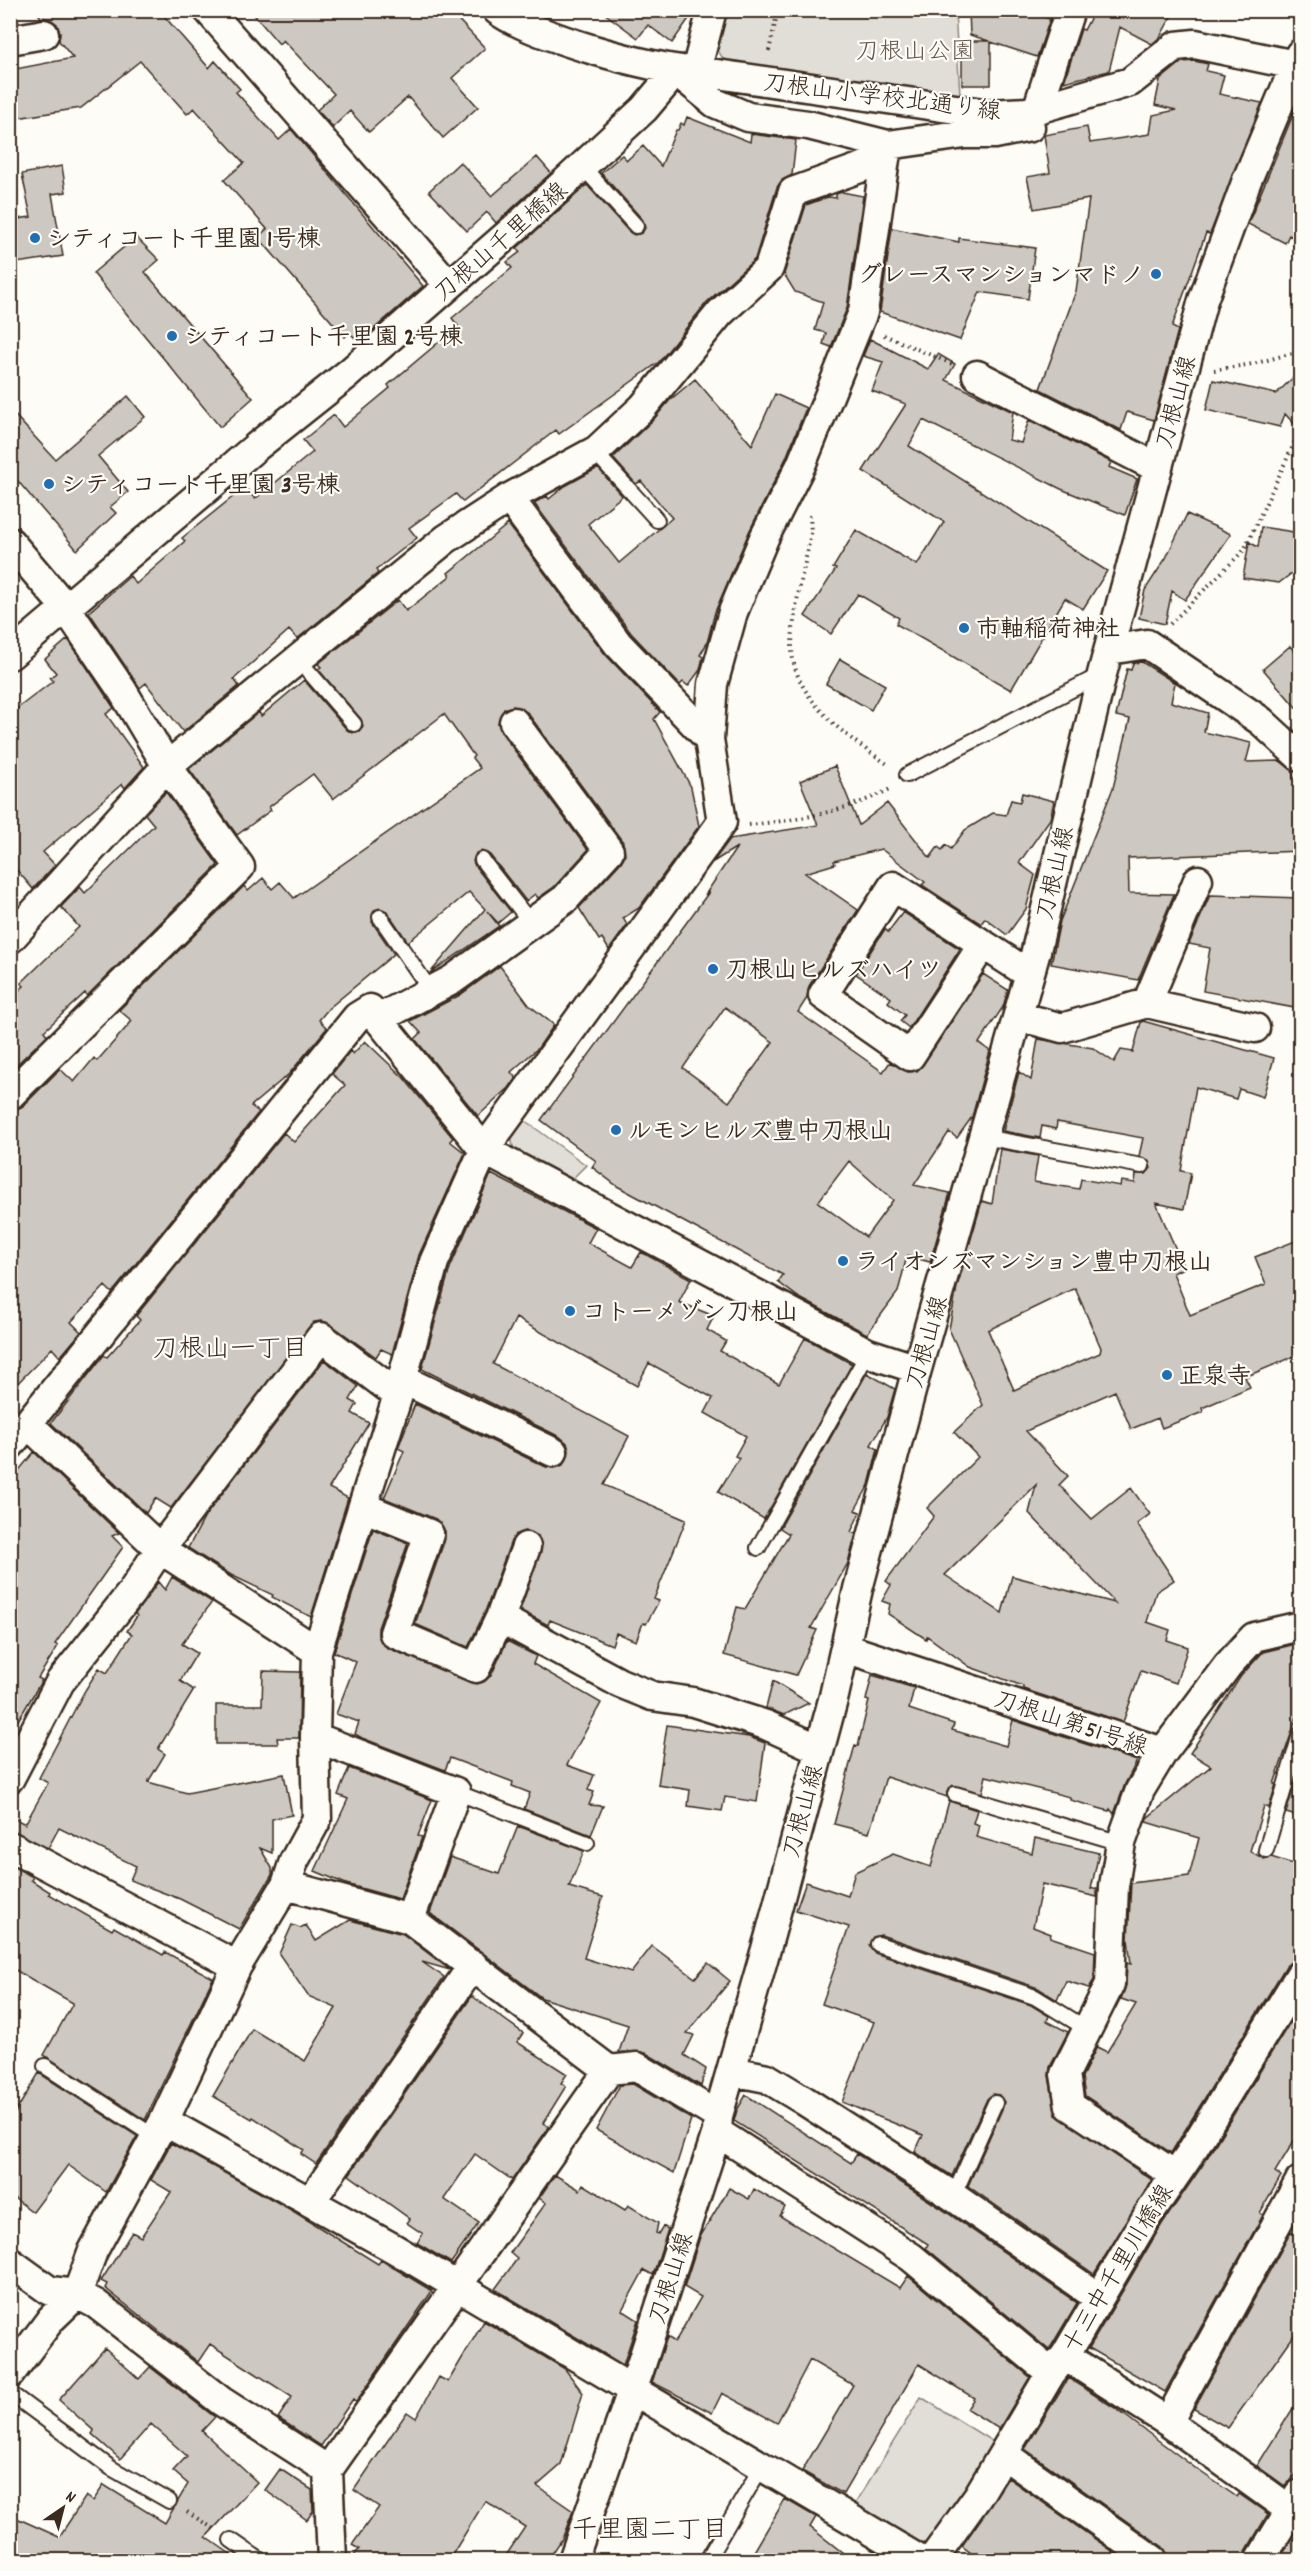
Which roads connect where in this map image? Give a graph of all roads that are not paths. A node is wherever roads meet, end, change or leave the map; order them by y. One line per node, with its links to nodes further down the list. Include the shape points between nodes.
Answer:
1 (208, 10): 13 (street)
2 (496, 10): 8 (street, 刀根山小学校北通り線, via 573,43)
3 (712, 10): 8 (street)
4 (1070, 10): 9 (street)
5 (44, 34): 6 (street)
6 (10, 40)
7 (1298, 60): 9 (street, 刀根山小学校北通り線, via 1195,44 1176,46 1130,82); 16 (street, 刀根山線, via 1247,180 1203,300)
8 (686, 71): 9 (street, 刀根山小学校北通り線, via 990,114); 10 (street, via 715,103 748,117 808,125); 11 (street, 刀根山千里橋線)
9 (1033, 110): 10 (street, via 1030,127 995,134 964,134)
10 (887, 152): 15 (street, via 793,192 769,268 720,313 643,407); 26 (street, via 863,312 801,465 764,538 734,612 713,684)
11 (583, 167): 12 (lane); 13 (street, 刀根山千里橋線)
12 (636, 226)
13 (449, 285): 20 (street, 刀根山千里橋線)
14 (977, 375): 16 (street)
15 (594, 451): 17 (street); 18 (lane)
16 (1158, 468): 23 (street, 刀根山線)
17 (509, 498): 22 (street, via 446,539); 26 (street, via 618,644)
18 (657, 520)
19 (10, 542): 20 (street)
20 (66, 608): 21 (street, 刀根山千里橋線); 28 (street, via 122,690)
21 (10, 655)
22 (297, 658): 25 (lane); 28 (street)
23 (1105, 662): 27 (street, via 1147,644 1261,721); 29 (lane); 36 (street, 刀根山線)
24 (514, 722): 33 (street, via 609,851 565,899)
25 (354, 724)
26 (709, 739): 44 (street, via 722,822)
27 (1300, 757)
28 (167, 766): 34 (street); 42 (street, via 240,867)
29 (907, 775)
30 (482, 860): 33 (lane)
31 (1198, 880): 38 (street)
32 (380, 917): 37 (lane)
33 (531, 923): 37 (street)
34 (10, 939)
35 (982, 946): 35 (street, via 894,886 823,995 910,1056); 36 (street)
36 (1029, 974): 39 (street, 刀根山線)
37 (431, 991): 40 (street)
38 (1148, 1003): 39 (street, via 1062,1028); 41 (street)
39 (1018, 1016): 43 (street, 刀根山線)
40 (378, 1019): 44 (street); 49 (street, via 370,1009 357,1017)
41 (1255, 1028)
42 (10, 1095)
43 (984, 1137): 45 (lane); 47 (street, 刀根山線)
44 (484, 1150): 46 (street); 48 (street, via 434,1262)
45 (1142, 1166)
46 (868, 1353): 47 (street); 53 (lane)
47 (917, 1369): 57 (street, 刀根山線)
48 (400, 1387): 50 (street); 51 (street); 54 (street, via 321,1337)
49 (19, 1434): 54 (street)
50 (553, 1452)
51 (363, 1507): 55 (street, via 429,1534 394,1633 476,1668); 58 (street)
52 (526, 1547): 55 (street)
53 (758, 1548)
54 (160, 1549): 58 (street); 63 (street, via 131,1593 60,1682)
55 (500, 1618): 61 (street, via 620,1683 652,1696 693,1702 766,1725)
56 (1300, 1626): 62 (street, via 1254,1637 1228,1665)
57 (845, 1648): 61 (street, 刀根山線); 62 (street, 刀根山第51号線)
58 (317, 1651): 60 (street)
59 (1300, 1735): 69 (lane)
60 (315, 1737): 64 (street); 70 (street, via 317,1819)
61 (819, 1749): 79 (street, 刀根山線)
62 (1163, 1752): 67 (street, 刀根山第51号線, via 1140,1790)
63 (10, 1778)
64 (456, 1792): 66 (lane); 71 (street)
65 (955, 1794): 67 (lane)
66 (587, 1843)
67 (1122, 1843): 76 (street, 刀根山第51号線, via 1114,1886 1110,1984)
68 (10, 1846): 74 (street)
69 (1266, 1850)
70 (286, 1885): 71 (street); 74 (street)
71 (410, 1919): 73 (street)
72 (878, 1944): 76 (lane, via 1035,1997)
73 (473, 1965): 78 (street); 86 (street)
74 (237, 1966): 82 (street)
75 (1300, 1975): 83 (street, 十三中千里川橋線)
76 (1087, 2029): 83 (street, 刀根山第51号線, via 1065,2074 1070,2106)
77 (45, 2066): 82 (lane)
78 (609, 2070): 81 (street, via 637,2067); 88 (street)
79 (732, 2071): 81 (street, 刀根山線); 85 (street, via 767,2078)
80 (995, 2103): 85 (lane)
81 (717, 2124): 91 (street); 93 (street, 刀根山線)
82 (160, 2129): 86 (street); 89 (street, via 93,2251)
83 (1175, 2175): 90 (street, 十三中千里川橋線)
84 (1300, 2181): 95 (street)
85 (953, 2197): 90 (street)
86 (311, 2201): 88 (street)
87 (10, 2262): 89 (street, via 50,2291)
88 (459, 2287): 93 (street); 98 (street)
89 (76, 2294): 92 (street, via 51,2319); 98 (street, via 96,2304 221,2401)
90 (1099, 2298): 91 (street, 十三中千里川橋線)
91 (1058, 2364): 95 (street); 96 (street, 十三中千里川橋線)
92 (10, 2374)
93 (633, 2390): 97 (street); 104 (street, 刀根山線)
94 (10, 2393): 99 (lane, via 111,2468)
95 (1168, 2422): 100 (street)
96 (1003, 2454): 107 (street, 十三中千里川橋線); 108 (street)
97 (762, 2466): 105 (lane); 106 (street)
98 (328, 2470): 103 (street)
99 (169, 2501)
100 (1297, 2507): 109 (street)
101 (231, 2540): 102 (lane)
102 (260, 2560)
103 (332, 2560)
104 (573, 2560)
105 (707, 2560)
106 (920, 2560)
107 (932, 2560)
108 (1153, 2560)
109 (1260, 2560)

